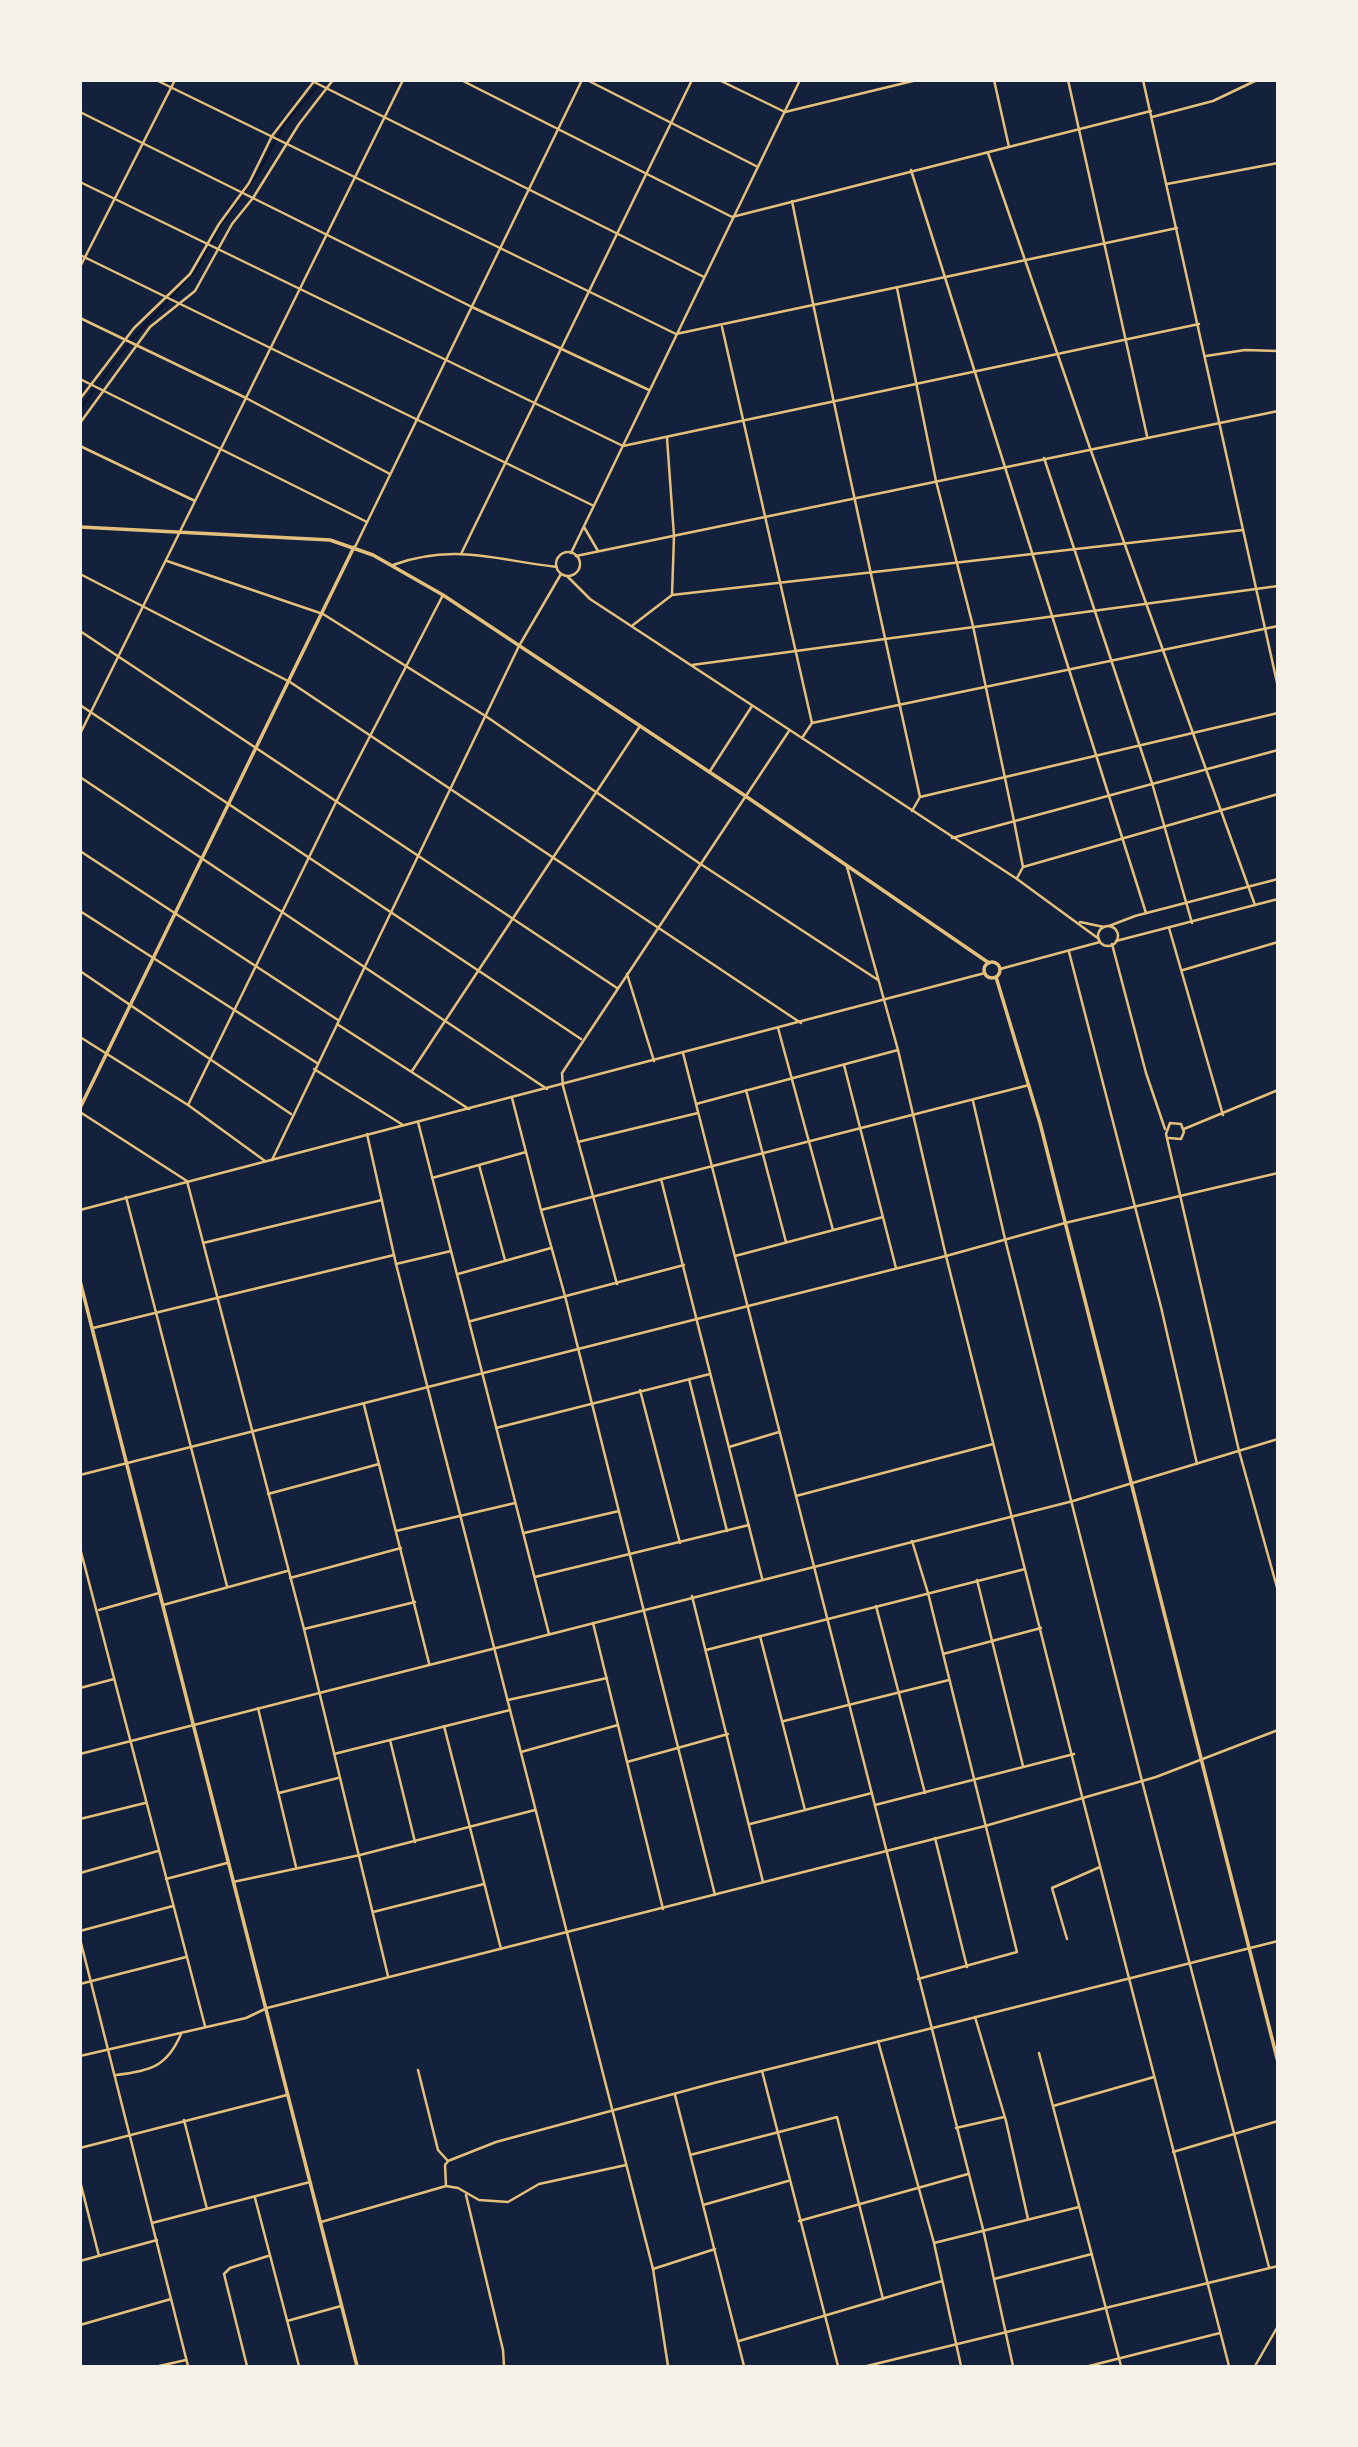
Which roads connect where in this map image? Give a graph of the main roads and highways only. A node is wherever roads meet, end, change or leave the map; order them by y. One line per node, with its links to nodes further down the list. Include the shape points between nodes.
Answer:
1 (80, 527): 2 (main road, via 330,540)
2 (355, 547): 3 (main road, via 443,595); 5 (main road)
3 (989, 963): 4 (main road, via 1000,969); 4 (main road, via 985,973)
4 (996, 977): 7 (main road, via 1030,1085)
5 (80, 1110)
6 (80, 1280): 8 (main road)
7 (1278, 2062)
8 (357, 2367)

